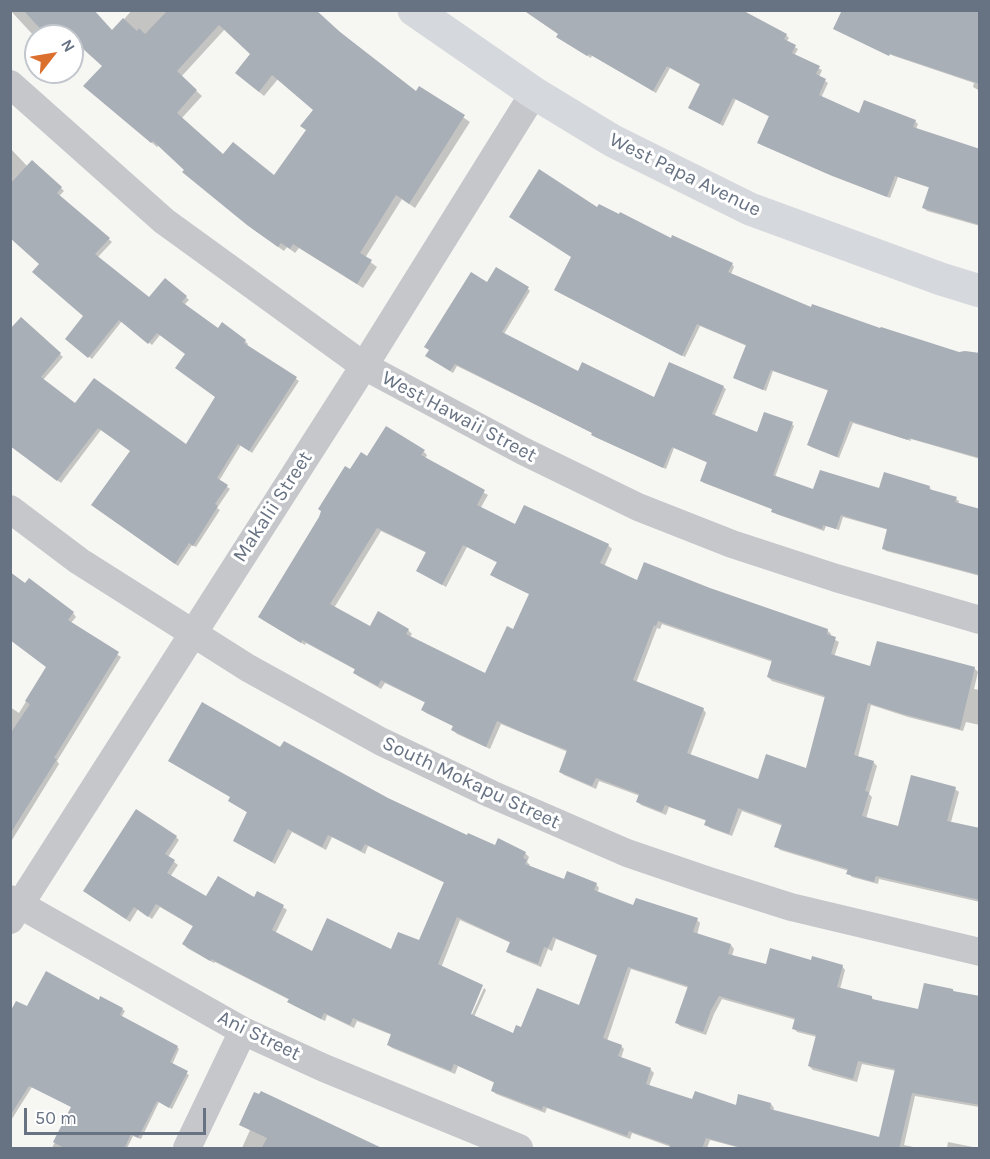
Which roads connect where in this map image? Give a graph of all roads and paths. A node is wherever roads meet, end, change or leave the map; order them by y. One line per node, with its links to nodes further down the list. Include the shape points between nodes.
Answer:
1 (414, 10): 3 (street, West Papa Avenue)
2 (10, 84): 5 (street, West Hawaii Street, via 165,221)
3 (534, 93): 4 (street, West Papa Avenue, via 613,141 750,209); 5 (street, Makalii Street)
4 (980, 291)
5 (364, 366): 7 (street, West Hawaii Street, via 638,507 732,544); 8 (street, Makalii Street)
6 (10, 509): 8 (street, South Mokapu Street, via 79,561)
7 (980, 620)
8 (194, 633): 9 (street, Makalii Street); 10 (street, South Mokapu Street, via 248,668 380,741 627,853 791,907)
9 (14, 908): 11 (street, Ani Street)
10 (980, 952)
11 (243, 1030): 12 (street); 13 (street, Ani Street)
12 (187, 1149)
13 (519, 1149)

